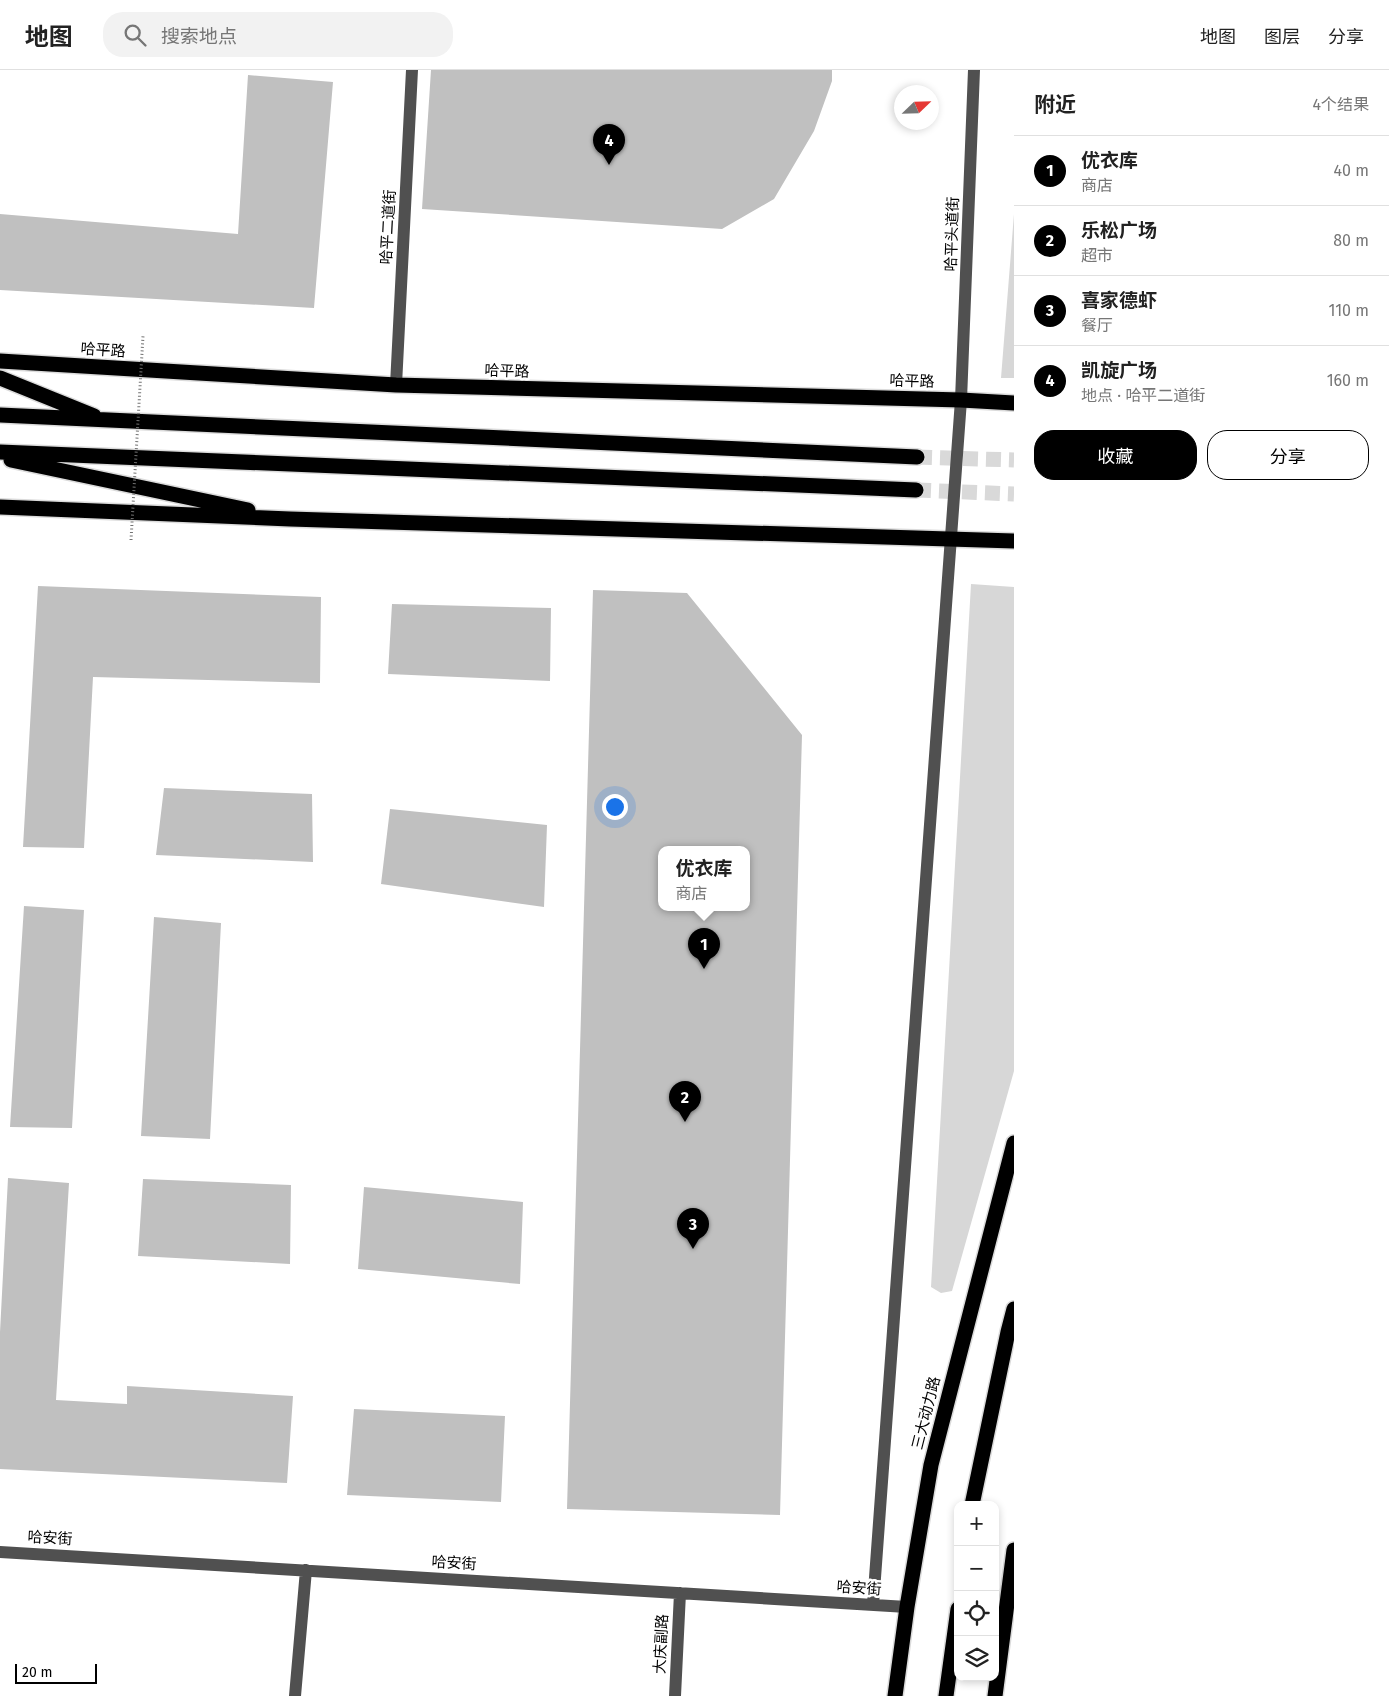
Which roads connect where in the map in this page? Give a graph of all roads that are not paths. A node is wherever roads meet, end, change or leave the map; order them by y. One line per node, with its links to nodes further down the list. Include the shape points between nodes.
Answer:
1 (412, 70): 5 (street, 哈平二道街)
2 (974, 70): 6 (street, 哈平头道街)
3 (0, 361): 5 (highway, 哈平路)
4 (0, 378): 9 (highway)
5 (396, 385): 6 (highway, 哈平路)
6 (961, 400): 7 (highway, 哈平路); 16 (street, 哈平头道街)
7 (1014, 403)
8 (0, 415): 9 (highway)
9 (104, 420): 11 (highway)
10 (0, 452): 13 (highway)
11 (917, 456)
12 (0, 458): 15 (highway)
13 (916, 490)
14 (0, 507): 15 (highway)
15 (290, 519): 16 (highway)
16 (951, 538): 17 (highway); 25 (street, 哈平头道街)
17 (1014, 540)
18 (1014, 1143): 26 (highway, 三大动力路, via 931,1465)
19 (1014, 1309): 20 (highway)
20 (973, 1501)
21 (1014, 1550): 32 (highway)
22 (0, 1552): 23 (street, 哈安街)
23 (306, 1570): 24 (street, 哈安街); 28 (street)
24 (680, 1593): 25 (street, 哈安街); 29 (street, 大庆副路)
25 (873, 1605): 26 (street, 哈安街)
26 (907, 1608): 30 (highway, 三大动力路)
27 (954, 1636): 31 (highway)
28 (295, 1696)
29 (675, 1696)
30 (896, 1696)
31 (946, 1696)
32 (995, 1696)

